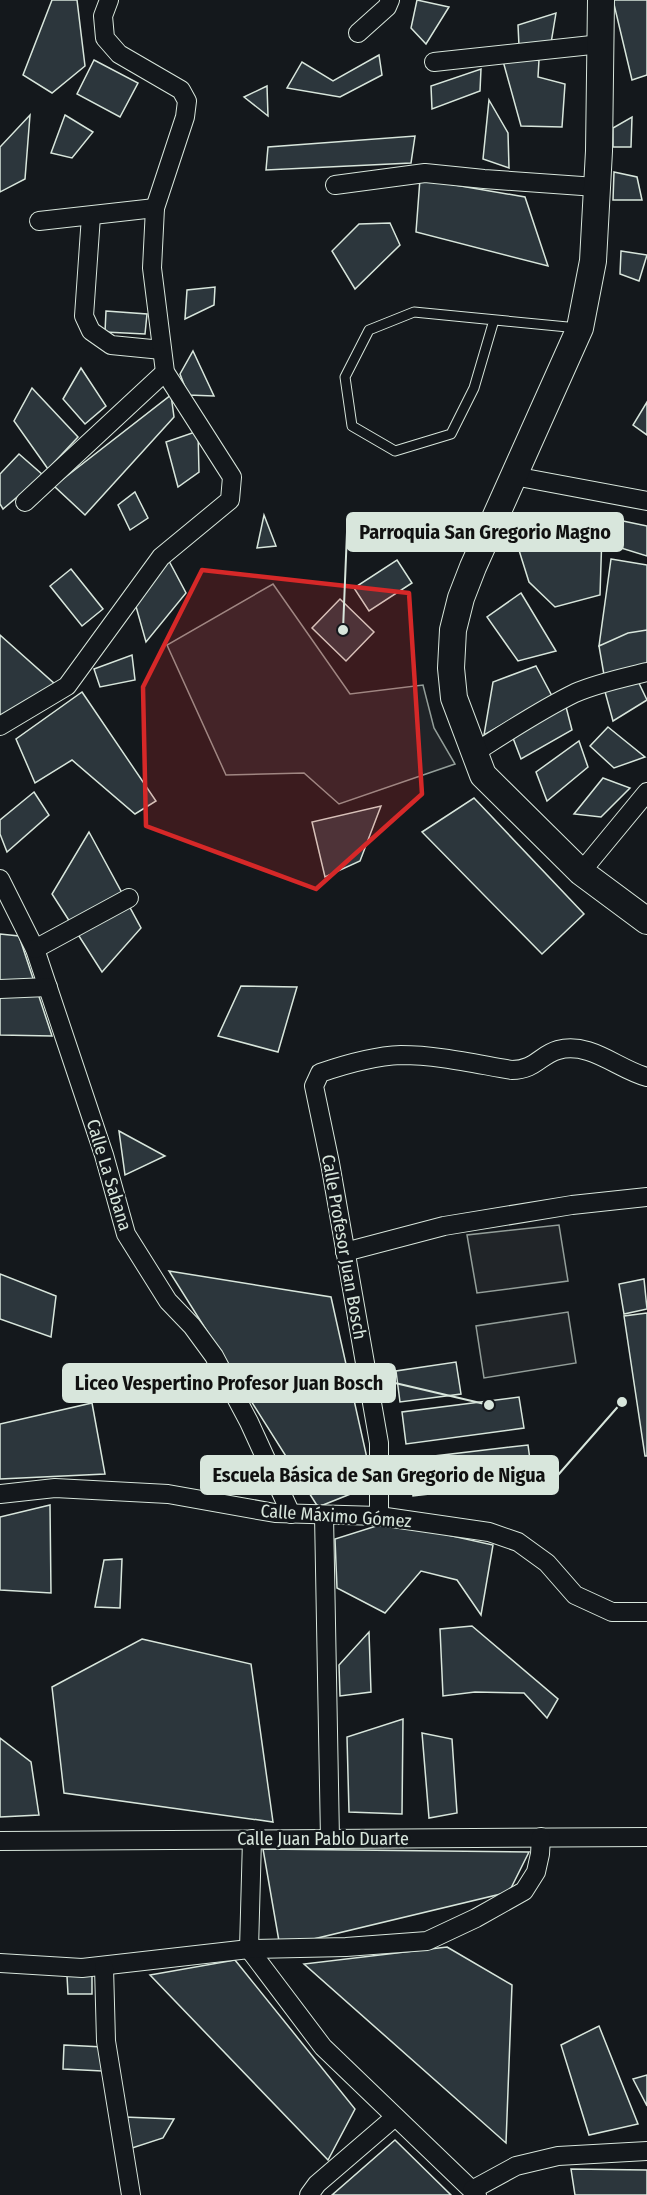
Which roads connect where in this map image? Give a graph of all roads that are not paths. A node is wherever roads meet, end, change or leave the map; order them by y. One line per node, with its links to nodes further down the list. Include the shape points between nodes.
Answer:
1 (109, 0): 9 (street, via 103,16 105,38 119,54 181,90 187,101)
2 (390, 0): 4 (street)
3 (601, 0): 5 (street)
4 (358, 33)
5 (601, 44): 6 (street); 8 (street)
6 (434, 62)
7 (335, 185): 8 (street, via 425,173)
8 (596, 187): 13 (street, via 593,261)
9 (155, 208): 10 (street); 14 (street, via 152,268)
10 (91, 216): 11 (street); 14 (street, via 84,316 91,331 111,345)
11 (39, 220)
12 (494, 320): 12 (lane, via 414,312 369,330 345,376 352,426 395,451 451,434 474,388); 13 (lane)
13 (580, 328): 16 (street)
14 (162, 350): 15 (street)
15 (165, 372): 18 (street); 20 (street, via 232,477 230,500 161,557 67,686)
16 (514, 476): 17 (street); 21 (street, via 473,567 453,630 454,698)
17 (647, 501)
18 (25, 502)
19 (647, 672): 21 (street, via 576,693)
20 (0, 726)
21 (474, 753): 23 (street, via 483,775)
22 (647, 792): 23 (street)
23 (581, 872): 26 (street)
24 (0, 879): 27 (street, Calle La Sabana)
25 (129, 898): 27 (street)
26 (647, 921)
27 (35, 949): 28 (street, Calle La Sabana)
28 (48, 987): 29 (street); 34 (street, Calle La Sabana, via 126,1234 168,1301 214,1356)
29 (0, 989)
30 (647, 1077): 32 (street, Calle Profesor Juan Bosch, via 579,1049 558,1050 524,1070 401,1055 364,1059 320,1073 314,1086)
31 (647, 1197): 32 (street, via 444,1226)
32 (345, 1252): 36 (street, Calle Profesor Juan Bosch, via 379,1443)
33 (0, 1494): 34 (street, Calle Máximo Gómez, via 55,1488 168,1494)
34 (291, 1514): 35 (street, Calle Máximo Gómez)
35 (324, 1515): 36 (street, Calle Máximo Gómez); 41 (street)
36 (379, 1516): 37 (street, Calle Máximo Gómez, via 489,1532 518,1542 547,1563 575,1595 612,1612)
37 (647, 1612)
38 (541, 1837): 39 (street, Calle Juan Pablo Duarte); 41 (street, Calle Juan Pablo Duarte); 43 (street, via 536,1872 524,1891 427,1941)
39 (647, 1837)
40 (252, 1839): 41 (street, Calle Juan Pablo Duarte); 42 (street, Calle Juan Pablo Duarte); 43 (street)
41 (330, 1839)
42 (0, 1841)
43 (249, 1949): 45 (street); 46 (street, via 323,2047)
44 (0, 1963): 45 (street)
45 (104, 1966): 49 (street, via 106,2041)
46 (395, 2117): 48 (street); 50 (street)
47 (647, 2151): 48 (street, via 558,2156 516,2166)
48 (474, 2193)
49 (131, 2195)
50 (309, 2195)

